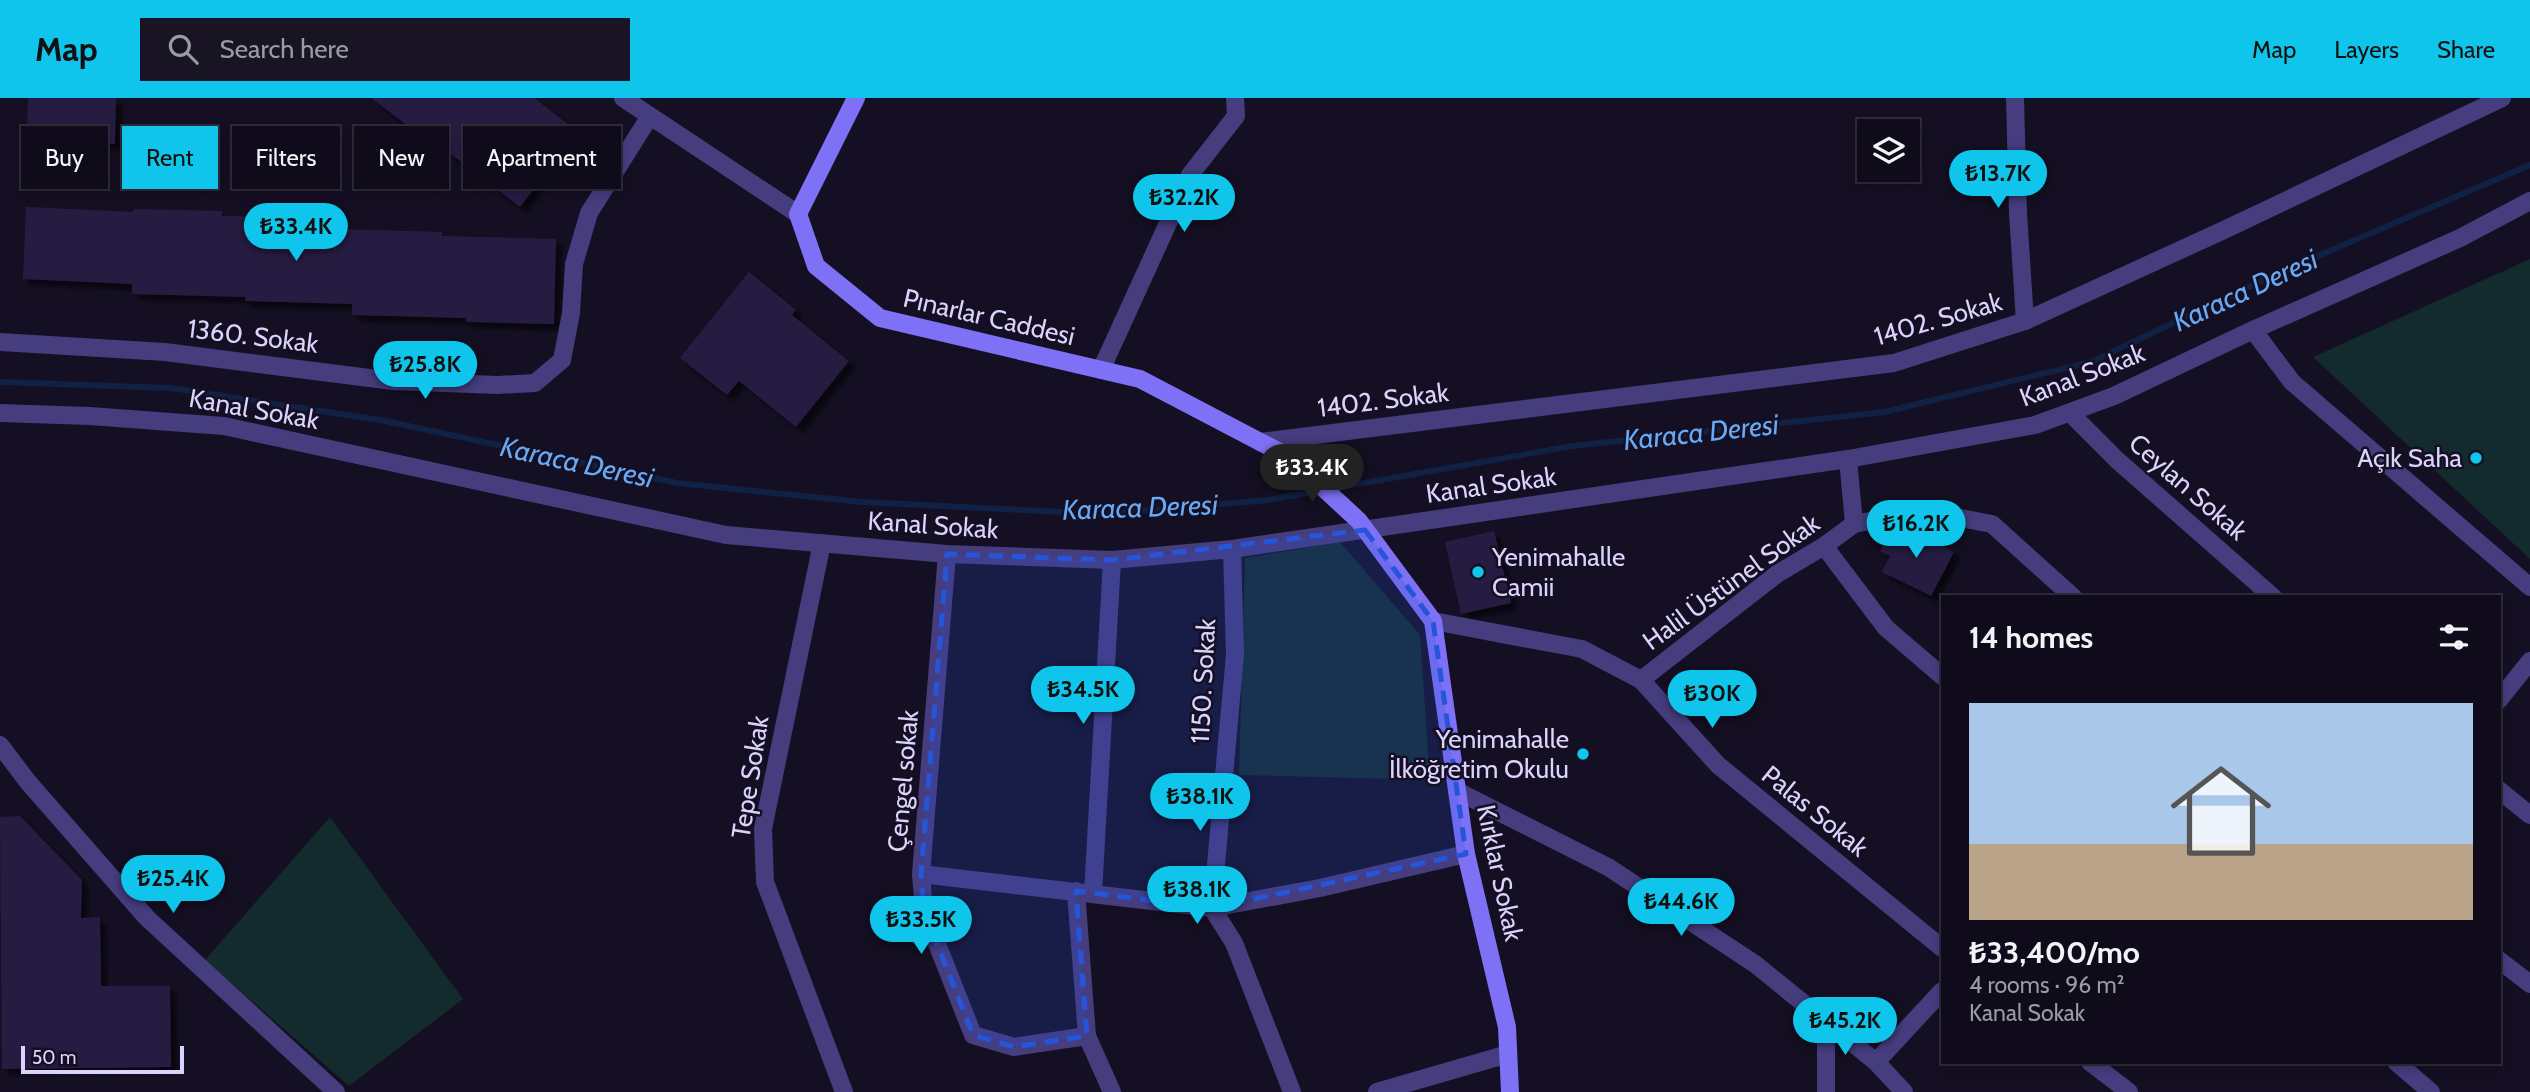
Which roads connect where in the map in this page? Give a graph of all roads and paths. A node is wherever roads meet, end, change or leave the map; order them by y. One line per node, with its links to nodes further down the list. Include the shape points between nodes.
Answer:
1 (623, 98): 6 (street)
2 (856, 98): 8 (street)
3 (1236, 98): 12 (street, via 1236,116 1190,175)
4 (2015, 98): 9 (street)
5 (2502, 98): 9 (street, 1402. Sokak)
6 (650, 116): 8 (street); 11 (street, 1360. Sokak, via 589,214 574,264 562,360 535,383 393,380 165,352)
7 (2530, 201): 10 (street, Kanal Sokak, via 2460,238)
8 (798, 214): 12 (street, Pınarlar Caddesi, via 816,266 880,318)
9 (2025, 321): 15 (street, 1402. Sokak, via 1894,363)
10 (2253, 330): 14 (street, Kanal Sokak); 24 (street, via 2292,382)
11 (0, 342)
12 (1101, 370): 15 (street, Pınarlar Caddesi, via 1140,379)
13 (0, 413): 19 (street, Kanal Sokak, via 224,426 726,535)
14 (2070, 414): 16 (street, Kanal Sokak, via 2035,425); 26 (street, Ceylan Sokak)
15 (1260, 442): 18 (street, Pınarlar Caddesi, via 1291,458)
16 (1848, 459): 17 (street); 18 (street, Kanal Sokak)
17 (1854, 524): 20 (street, Halil Üstünel Sokak); 25 (street, Halil Üstünel Sokak, via 1923,511 1992,524)
18 (1362, 525): 21 (street, Kanal Sokak); 27 (street, Kırklar Sokak)
19 (822, 543): 22 (street, Kanal Sokak); 51 (street, Tepe Sokak, via 763,829 765,882)
20 (1824, 546): 29 (street, via 1886,628); 30 (street, Halil Üstünel Sokak, via 1777,574)
21 (1232, 549): 23 (street, Kanal Sokak); 39 (street, 1150. Sokak, via 1235,655)
22 (947, 554): 23 (street, Kanal Sokak); 37 (street, Çengel sokak)
23 (1112, 560): 38 (street)
24 (2530, 587)
25 (2071, 595)
26 (2271, 595)
27 (1433, 621): 30 (street, Palas Sokak, via 1582,649); 33 (street, Kırklar Sokak)
28 (2530, 661): 31 (street)
29 (1941, 675)
30 (1641, 680): 40 (street, Palas Sokak, via 1718,765)
31 (2501, 697)
32 (0, 746): 50 (street, via 147,918)
33 (1457, 791): 36 (street, Kırklar Sokak); 44 (street, via 1608,867 1755,964)
34 (2501, 792): 35 (street)
35 (2530, 815)
36 (1466, 854): 39 (street); 46 (street, Kırklar Sokak, via 1507,1027)
37 (922, 874): 38 (street); 45 (street, Çengel sokak, via 924,911 973,1035 1014,1047)
38 (1085, 892): 39 (street); 45 (street)
39 (1212, 908): 53 (street, via 1234,943)
40 (1941, 947)
41 (2501, 962): 42 (street)
42 (2530, 984)
43 (1941, 991): 47 (street)
44 (1826, 1022): 47 (street); 56 (street)
45 (1087, 1036): 52 (street)
46 (1508, 1054): 54 (street); 55 (street, Kırklar Sokak)
47 (1876, 1062): 57 (street)
48 (2093, 1064): 58 (street)
49 (2398, 1064): 59 (street)
50 (336, 1092)
51 (844, 1092)
52 (1112, 1092)
53 (1292, 1092)
54 (1377, 1092)
55 (1510, 1092)
56 (1826, 1092)
57 (1903, 1092)
58 (2129, 1092)
59 (2431, 1092)

